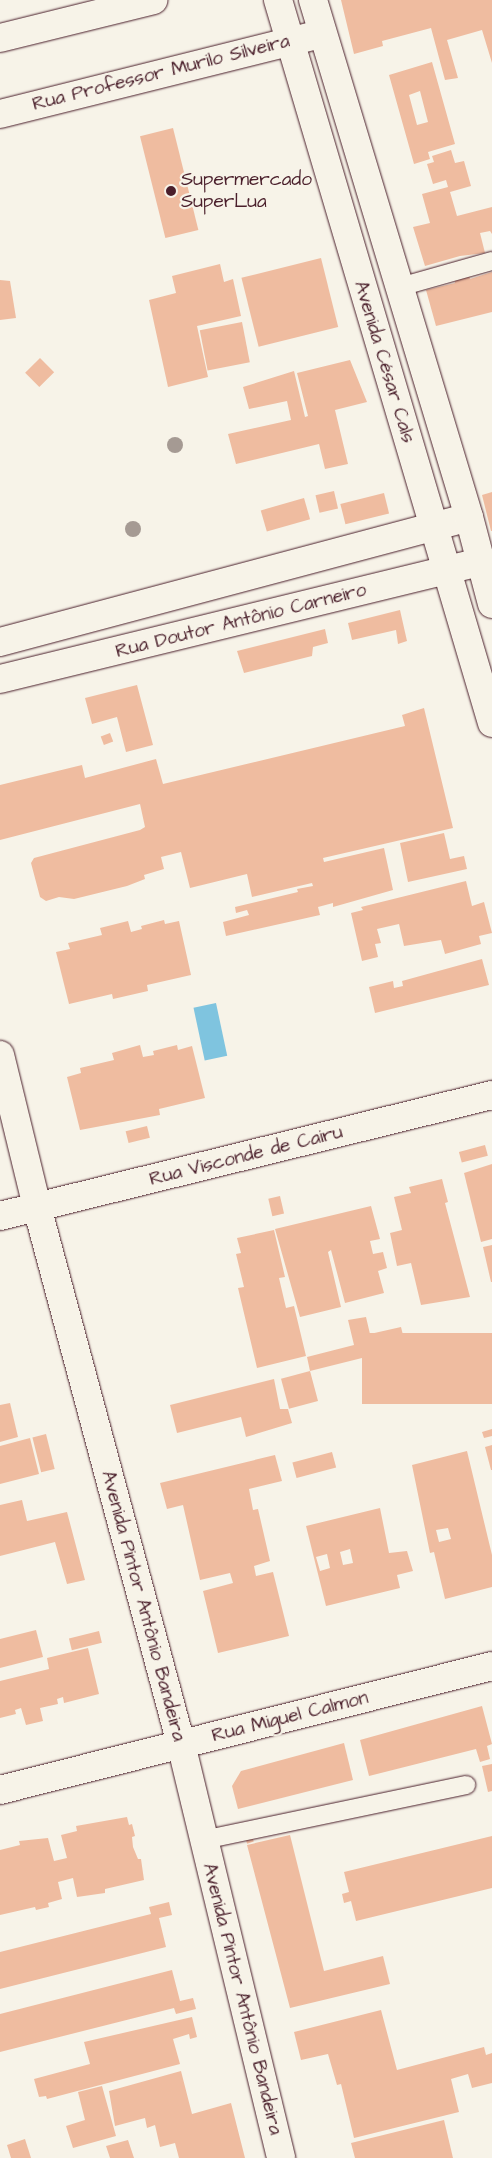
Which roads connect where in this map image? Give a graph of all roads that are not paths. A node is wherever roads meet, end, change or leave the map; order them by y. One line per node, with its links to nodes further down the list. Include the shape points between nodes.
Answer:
1 (152, 0): 5 (street)
2 (278, 0): 6 (street, Avenida César Cals)
3 (313, 0): 4 (street, Avenida César Cals)
4 (322, 34): 6 (street, Rua Professor Murilo Silveira); 9 (street, Avenida César Cals)
5 (0, 38)
6 (289, 41): 7 (street, Rua Professor Murilo Silveira); 11 (street, Avenida César Cals)
7 (0, 114)
8 (492, 261): 9 (lane)
9 (400, 287): 10 (street, Avenida César Cals)
10 (469, 517): 11 (street, Rua Doutor Antônio Carneiro); 12 (street, Avenida César Cals)
11 (433, 526): 13 (street, Avenida César Cals); 15 (street, Rua Doutor Antônio Carneiro)
12 (481, 562): 13 (street, Rua Doutor Antônio Carneiro); 14 (street, Avenida César Cals)
13 (448, 569): 17 (street, Rua Doutor Antônio Carneiro); 19 (street, Avenida César Cals)
14 (491, 600)
15 (135, 607): 16 (street, Rua Doutor Antônio Carneiro); 17 (street)
16 (0, 642)
17 (144, 646): 18 (street, Rua Doutor Antônio Carneiro)
18 (0, 679)
19 (492, 723)
20 (0, 1055): 22 (street, Avenida Pintor Antônio Bandeira)
21 (492, 1095): 22 (street, Rua Visconde de Cairu)
22 (37, 1207): 23 (street, Rua Visconde de Cairu); 25 (street, Avenida Pintor Antônio Bandeira)
23 (0, 1216)
24 (492, 1666): 25 (street, Rua Miguel Calmon)
25 (180, 1744): 27 (street, Rua Miguel Calmon); 28 (street, Avenida Pintor Antônio Bandeira)
26 (466, 1785): 28 (lane)
27 (0, 1790)
28 (203, 1840): 29 (street, Avenida Pintor Antônio Bandeira)
29 (281, 2158)

